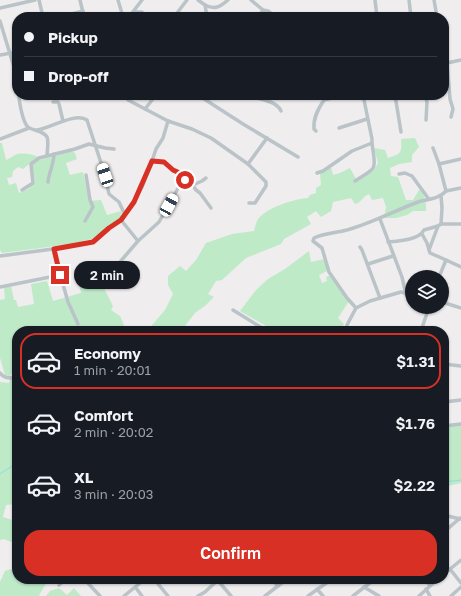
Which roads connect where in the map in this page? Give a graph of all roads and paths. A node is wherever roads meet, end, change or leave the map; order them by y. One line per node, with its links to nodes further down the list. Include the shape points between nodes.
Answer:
1 (35, 0): 14 (street)
2 (39, 0): 17 (street)
3 (80, 0): 16 (street)
4 (118, 0): 19 (street)
5 (142, 0): 20 (street)
6 (187, 0): 22 (street)
7 (198, 0): 13 (street)
8 (228, 0): 13 (street, via 220,7 214,8)
9 (251, 0): 15 (street)
10 (375, 0): 25 (street)
11 (409, 0): 26 (street)
12 (434, 0): 27 (street)
13 (205, 4): 23 (street)
14 (0, 8)
15 (263, 10): 24 (street)
16 (83, 11): 18 (street)
17 (42, 12)
18 (79, 12)
19 (122, 12)
20 (133, 12): 21 (street)
21 (142, 12)
22 (178, 12)
23 (206, 12)
24 (268, 12)
25 (377, 12)
26 (410, 12)
27 (436, 12)
28 (0, 24): 31 (street)
29 (0, 52): 32 (street)
30 (12, 53): 31 (street)
31 (9, 54): 32 (street); 35 (street)
32 (2, 55)
33 (461, 60): 34 (street)
34 (449, 62)
35 (12, 63)
36 (449, 86): 49 (street, via 453,109)
37 (19, 100): 54 (street, via 19,107)
38 (128, 100): 47 (street)
39 (152, 100): 47 (street)
40 (206, 100): 59 (street)
41 (260, 100): 48 (street, via 274,103)
42 (324, 100): 57 (street, via 315,118)
43 (364, 100): 50 (street)
44 (396, 100): 58 (street)
45 (426, 100): 51 (street)
46 (53, 102): 52 (street, via 58,102)
47 (145, 109): 53 (street)
48 (281, 111)
49 (451, 118)
50 (367, 119): 55 (street); 61 (street)
51 (426, 120)
52 (63, 121): 56 (street); 62 (street, via 80,117 86,119)
53 (168, 121): 69 (street); 70 (street, via 203,134)
54 (29, 128): 56 (street); 60 (street)
55 (338, 128)
56 (37, 130): 66 (street, via 48,140)
57 (316, 131)
58 (401, 132)
59 (267, 138): 67 (street); 70 (street)
60 (0, 139)
61 (372, 143): 72 (street, via 352,150 323,171); 78 (street, via 373,168)
62 (95, 145): 64 (street); 65 (street, via 89,144); 87 (street, via 110,194 119,202)
63 (433, 148): 71 (street)
64 (114, 149)
65 (54, 154): 66 (street); 77 (street)
66 (47, 156): 81 (street, via 32,162 34,182)
67 (298, 156)
68 (461, 159): 71 (street)
69 (152, 161): 73 (street, via 164,162); 87 (street, via 134,202)
70 (248, 164): 85 (street, via 266,182 255,203)
71 (439, 164): 82 (street)
72 (316, 173)
73 (182, 174): 79 (street, via 185,180); 94 (street, via 181,183 167,210 159,222)
74 (399, 174): 84 (street, via 412,176)
75 (86, 175): 90 (street, via 93,207)
76 (206, 178): 79 (street)
77 (48, 182)
78 (355, 182)
79 (193, 184): 86 (street)
80 (461, 188): 82 (street)
81 (22, 190)
82 (446, 191): 83 (street)
83 (441, 196): 84 (street); 92 (street)
84 (428, 198): 88 (street)
85 (249, 204)
86 (211, 208)
87 (125, 215): 89 (street)
88 (380, 219): 95 (street); 112 (street, via 345,231 316,237 314,240 315,244 322,248 329,272)
89 (121, 220): 94 (street); 97 (street, via 93,242)
90 (85, 221)
91 (461, 224): 92 (street)
92 (439, 225): 93 (street, via 424,230); 98 (street)
93 (422, 234): 95 (street); 98 (street)
94 (138, 241): 102 (street)
95 (388, 242): 100 (street)
96 (360, 247): 103 (street)
97 (54, 249): 99 (street); 106 (street)
98 (429, 250): 101 (street, via 430,253)
99 (0, 256)
100 (394, 256): 103 (street); 108 (street)
101 (446, 260): 104 (street); 105 (street)
102 (120, 262)
103 (368, 264): 110 (street)
104 (461, 267)
105 (442, 270)
106 (60, 275): 107 (street); 116 (street)
107 (0, 287)
108 (405, 291)
109 (405, 294): 110 (street, via 401,292)
110 (380, 298): 112 (street)
111 (449, 304): 113 (street)
112 (356, 308): 118 (street)
113 (461, 308)
114 (233, 310): 117 (street)
115 (427, 314): 119 (street)
116 (78, 324)
117 (259, 326)
118 (347, 326)
119 (423, 326)
120 (449, 365): 121 (street)
121 (461, 366)
122 (0, 373): 123 (street)
123 (12, 378)
124 (461, 400): 125 (street)
125 (449, 401)
126 (461, 424): 127 (street)
127 (449, 425)
128 (449, 516): 129 (street)
129 (460, 519): 130 (street)
130 (449, 528)
131 (461, 560): 132 (street)
132 (450, 569): 133 (street)
133 (461, 583)
134 (89, 584): 150 (street)
135 (140, 584): 146 (street)
136 (158, 584): 153 (street)
137 (214, 584): 154 (street)
138 (221, 584): 155 (street)
139 (281, 584): 143 (street)
140 (324, 584): 147 (street)
141 (368, 584): 144 (street)
142 (430, 585): 148 (street)
143 (278, 586): 149 (street)
144 (364, 587): 159 (street); 160 (street)
145 (461, 587): 163 (street)
146 (136, 588): 151 (street); 152 (street)
147 (317, 589): 157 (street); 158 (street)
148 (426, 589): 161 (street); 162 (street)
149 (271, 594): 156 (street)
150 (100, 596)
151 (124, 596)
152 (142, 596)
153 (168, 596)
154 (198, 596)
155 (231, 596)
156 (265, 596)
157 (308, 596)
158 (324, 596)
159 (353, 596)
160 (379, 596)
161 (419, 596)
162 (430, 596)
163 (451, 596)

